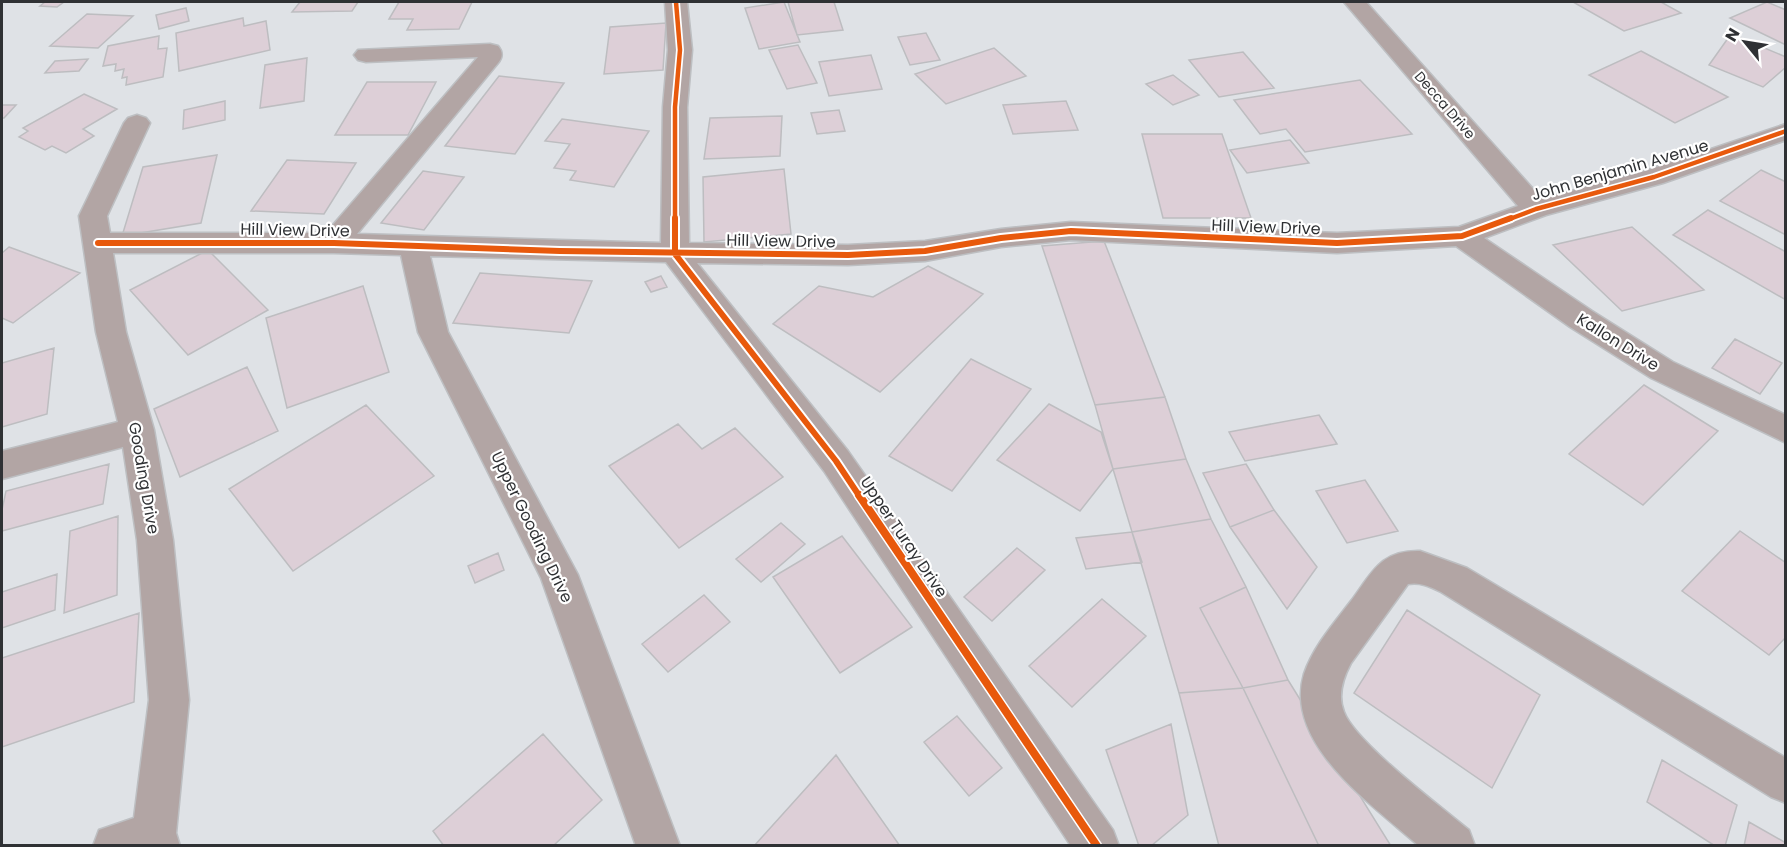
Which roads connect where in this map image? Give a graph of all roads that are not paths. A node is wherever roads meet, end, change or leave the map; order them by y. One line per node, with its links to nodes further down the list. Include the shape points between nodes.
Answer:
1 (676, 2): 11 (street, via 680,50 675,107)
2 (1355, 2): 6 (street, Decca Drive)
3 (366, 55): 9 (street, via 490,51 490,58)
4 (137, 123): 8 (street, Gooding Drive, via 93,216)
5 (1781, 138): 6 (street, John Benjamin Avenue)
6 (1536, 209): 7 (street, John Benjamin Avenue)
7 (1462, 236): 11 (street, Hill View Drive, via 1337,243 1071,231 925,251 859,255); 13 (street, Kallon Drive, via 1581,320 1662,370)
8 (98, 243): 9 (street, Hill View Drive); 12 (street, Gooding Drive, via 111,332)
9 (334, 243): 10 (street, Hill View Drive)
10 (413, 246): 11 (street, Hill View Drive); 17 (street, Upper Gooding Drive, via 433,332 559,575)
11 (675, 254): 18 (street, Upper Turay Drive, via 836,461)
12 (136, 430): 14 (street); 16 (street, Gooding Drive, via 154,540 170,700)
13 (1785, 430)
14 (2, 465)
15 (1785, 782): 19 (street, via 1454,580 1411,565 1396,570 1337,650 1324,674 1320,699 1333,735 1360,765)
16 (142, 841)
17 (658, 846)
18 (1097, 846)
19 (1453, 846)

